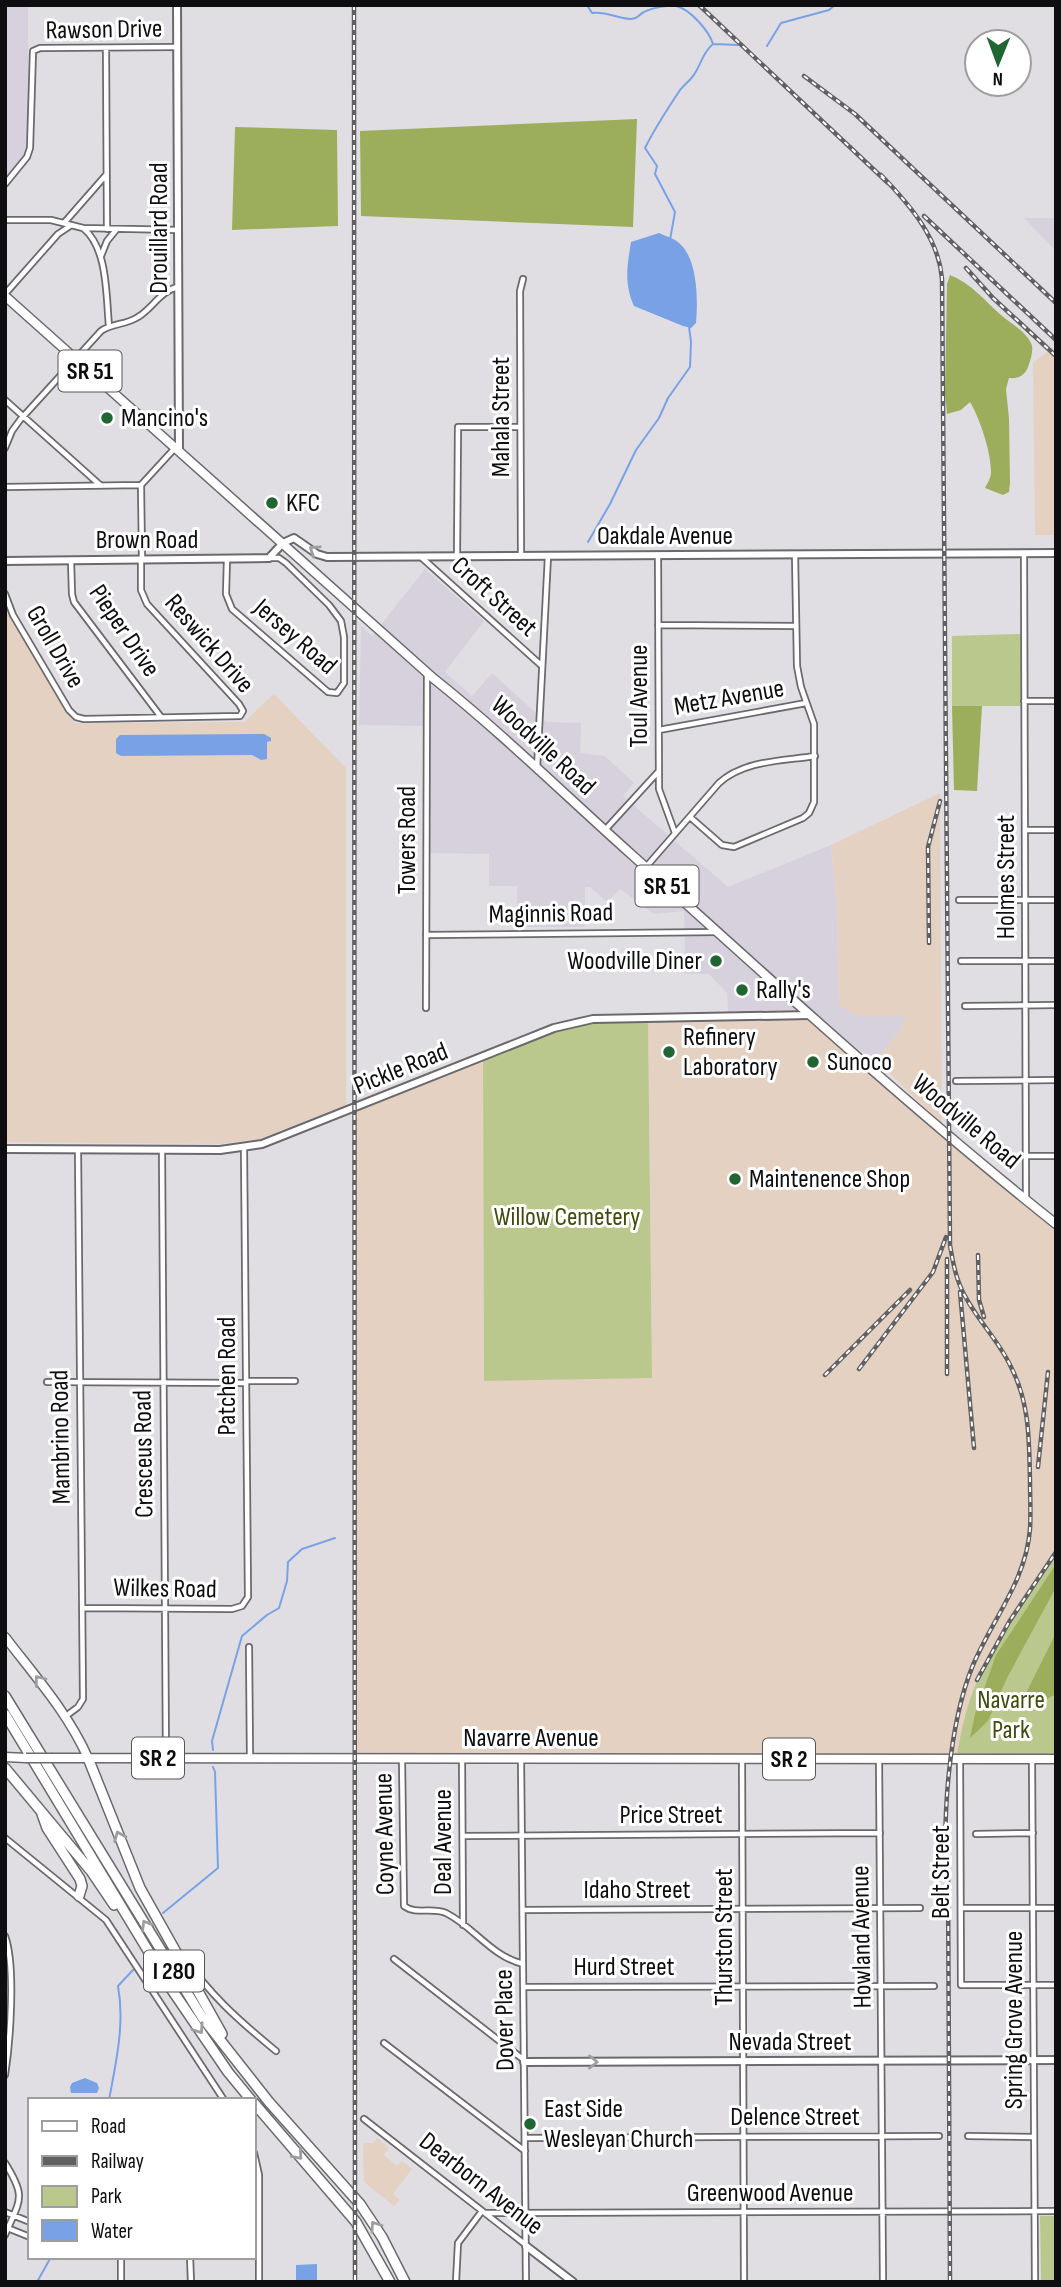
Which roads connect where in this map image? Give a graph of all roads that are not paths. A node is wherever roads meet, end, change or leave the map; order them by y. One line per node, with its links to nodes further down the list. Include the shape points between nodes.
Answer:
1 (177, 5): 2 (street, Drouillard Road)
2 (177, 47): 3 (street, Rawson Drive); 12 (street, Drouillard Road)
3 (106, 48): 4 (street); 5 (street, Rawson Drive, via 33,51 30,148)
4 (107, 174): 7 (street); 10 (street)
5 (5, 184)
6 (5, 220): 7 (street)
7 (64, 223): 8 (street)
8 (71, 226): 9 (street); 16 (street, via 58,234)
9 (83, 228): 10 (street); 13 (street)
10 (107, 229): 11 (street)
11 (118, 229): 12 (street); 13 (street)
12 (178, 230): 15 (street, Drouillard Road)
13 (101, 256): 17 (street)
14 (523, 279): 21 (street, Mahala Street)
15 (178, 287): 17 (street, via 134,320); 23 (street, Drouillard Road)
16 (5, 295): 18 (main road, Woodville Road / SR 51)
17 (109, 326): 18 (street)
18 (76, 358): 20 (street); 23 (main road, Woodville Road / SR 51)
19 (5, 400): 20 (street)
20 (24, 417): 22 (street); 24 (street)
21 (521, 427): 33 (street, Mahala Street); 35 (street, via 458,427)
22 (5, 448)
23 (178, 449): 25 (street); 27 (main road, Woodville Road / SR 51)
24 (100, 485): 25 (street); 26 (street)
25 (141, 485): 37 (street, Reswick Drive)
26 (5, 487)
27 (283, 543): 32 (street, Oakdale Avenue, one-way to 27, via 322,556 294,538); 36 (street); 45 (main road, Woodville Road / SR 51)
28 (1024, 553): 29 (street, Oakdale Avenue); 30 (street, Oakdale Avenue); 46 (street, Holmes Street)
29 (1056, 553)
30 (795, 554): 31 (street, Oakdale Avenue); 43 (street)
31 (658, 555): 34 (street, Oakdale Avenue); 42 (street, Toul Avenue)
32 (421, 556): 35 (street, Oakdale Avenue); 44 (street, Croft Street)
33 (521, 556): 34 (street, Oakdale Avenue); 35 (street, Oakdale Avenue)
34 (548, 556): 44 (street)
35 (457, 557)
36 (269, 558): 38 (street, Brown Road); 38 (street, Jersey Road, via 282,560 336,613 344,649 344,683 339,692 331,693 232,609 226,594)
37 (141, 559): 38 (street, Brown Road); 39 (street, Brown Road); 49 (street, Reswick Drive, via 141,590 147,604 239,704 243,714 233,718)
38 (227, 559)
39 (71, 560): 40 (street, Brown Road); 49 (street, Pieper Drive, via 74,602)
40 (5, 561)
41 (5, 594): 49 (street, Groll Drive, via 13,615 76,717)
42 (658, 625): 43 (street); 50 (street, Toul Avenue)
43 (796, 626): 48 (street, via 797,671)
44 (542, 667): 52 (street)
45 (427, 672): 52 (main road, Woodville Road / SR 51); 64 (street, Towers Road)
46 (1024, 701): 47 (street); 56 (street, Holmes Street)
47 (1056, 701)
48 (806, 703): 50 (street, Metz Avenue); 51 (street, via 813,720)
49 (162, 718)
50 (659, 730): 53 (street, Toul Avenue)
51 (815, 757): 54 (street, via 738,770 719,783); 54 (street, via 814,802 803,818 730,847)
52 (537, 769): 55 (main road, Woodville Road / SR 51)
53 (659, 771): 55 (street); 58 (street, Toul Avenue, via 659,789)
54 (690, 817): 58 (street)
55 (604, 830): 59 (main road, Woodville Road / SR 51)
56 (1025, 830): 57 (street); 61 (street, Holmes Street)
57 (1056, 830)
58 (675, 833): 59 (street)
59 (645, 867): 63 (main road, Woodville Road / SR 51)
60 (959, 900): 61 (street)
61 (1025, 900): 62 (street); 66 (street, Holmes Street)
62 (1056, 900)
63 (719, 932): 64 (street, Maginnis Road); 72 (main road, Woodville Road / SR 51)
64 (426, 935): 71 (street, Towers Road)
65 (961, 961): 66 (street)
66 (1026, 961): 67 (street); 69 (street, Holmes Street)
67 (1056, 961)
68 (965, 1006): 69 (street)
69 (1026, 1006): 70 (street); 75 (street, Holmes Street)
70 (1056, 1006)
71 (426, 1008)
72 (810, 1015): 77 (street, Pickle Road, via 575,1022); 82 (main road, Woodville Road / SR 51)
73 (1056, 1080): 75 (street)
74 (956, 1081): 75 (street)
75 (1026, 1081): 80 (street, Holmes Street)
76 (5, 1149): 78 (street, Pickle Road)
77 (244, 1149): 79 (street, Pickle Road); 88 (street, Patchen Road)
78 (78, 1150): 79 (street, Pickle Road); 84 (street, Mambrino Road)
79 (162, 1150): 87 (street, Cresceus Road)
80 (1027, 1156): 81 (street); 82 (street, Holmes Street)
81 (1056, 1156)
82 (1026, 1200): 83 (main road, Woodville Road / SR 51)
83 (1056, 1224)
84 (80, 1381): 86 (street); 87 (street); 90 (street, Mambrino Road)
85 (295, 1381): 88 (street)
86 (47, 1382)
87 (163, 1382): 88 (street); 91 (street, Cresceus Road)
88 (246, 1382): 89 (street, Patchen Road)
89 (245, 1603): 91 (street, Wilkes Road, via 232,1609)
90 (82, 1608): 91 (street, Wilkes Road); 96 (street, Mambrino Road, via 83,1699)
91 (165, 1608): 99 (street, Cresceus Road)
92 (5, 1637): 96 (main road, one-way to 92)
93 (249, 1647): 100 (street)
94 (5, 1696): 149 (highway, I 280, one-way to 94, via 202,2017)
95 (5, 1714): 129 (highway, I 280)
96 (66, 1716): 98 (main road)
97 (5, 1758): 98 (main road, Navarre Avenue / SR 2, bridge)
98 (88, 1758): 99 (main road, Navarre Avenue / SR 2); 126 (highway, one-way to 98)
99 (166, 1758): 100 (main road, Navarre Avenue / SR 2)
100 (250, 1758): 101 (main road, Navarre Avenue / SR 2)
101 (402, 1758): 103 (main road, Navarre Avenue / SR 2); 127 (street, Coyne Avenue, via 402,1903 407,1909 444,1912)
102 (521, 1758): 103 (main road, Navarre Avenue / SR 2); 104 (main road, Navarre Avenue / SR 2); 115 (street, Dover Place)
103 (462, 1759): 116 (street, Deal Avenue)
104 (742, 1759): 105 (main road, Navarre Avenue / SR 2); 113 (street, Thurston Street)
105 (879, 1759): 106 (main road, Navarre Avenue / SR 2); 111 (street, Howland Avenue)
106 (960, 1759): 107 (main road, Navarre Avenue / SR 2); 121 (street, Belt Street)
107 (1032, 1759): 108 (main road, Navarre Avenue / SR 2); 112 (street, Spring Grove Avenue)
108 (1056, 1759)
109 (5, 1768): 110 (highway)
110 (41, 1812): 118 (highway, via 80,1879); 129 (highway)
111 (880, 1833): 113 (street, Price Street); 119 (street, Howland Avenue)
112 (1033, 1833): 114 (street); 122 (street, Spring Grove Avenue)
113 (742, 1834): 115 (street, Price Street); 124 (street, Thurston Street)
114 (976, 1834)
115 (522, 1835): 116 (street, Price Street); 125 (street, Dover Place)
116 (463, 1836): 127 (street, Deal Avenue)
117 (5, 1838): 118 (street)
118 (79, 1896): 147 (street, via 106,1920)
119 (881, 1908): 120 (street, Idaho Street); 124 (street, Idaho Street); 136 (street, Howland Avenue)
120 (920, 1908)
121 (961, 1908): 122 (street); 133 (street, Belt Street, via 961,1985)
122 (1033, 1908): 123 (street); 133 (street, Spring Grove Avenue)
123 (1056, 1908)
124 (743, 1909): 125 (street, Idaho Street); 135 (street, Thurston Street)
125 (523, 1910): 131 (street, Dover Place)
126 (155, 1916): 140 (street, via 203,1985); 149 (highway, via 215,2024)
127 (463, 1926): 131 (street, via 496,1952)
128 (5, 1936): 132 (street)
129 (149, 1951): 148 (highway, I 280, one-way to 148)
130 (394, 1959): 143 (street)
131 (523, 1964): 138 (street, Dover Place)
132 (7, 1973): 146 (street, via 10,2031)
133 (1033, 1985): 134 (street); 141 (street, Spring Grove Avenue)
134 (1056, 1985)
135 (743, 1986): 136 (street, Hurd Street); 138 (street, Hurd Street); 145 (street, Thurston Street)
136 (882, 1986): 137 (street, Hurd Street); 144 (street, Howland Avenue)
137 (934, 1986)
138 (524, 1987): 143 (street, Dover Place)
139 (384, 2043): 158 (street)
140 (276, 2050)
141 (1034, 2060): 142 (street, Nevada Street); 144 (street, Nevada Street); 156 (street, Spring Grove Avenue)
142 (1056, 2060)
143 (524, 2061): 145 (street, Nevada Street, one-way to 145); 157 (street, Dover Place)
144 (883, 2061): 145 (street, Nevada Street); 152 (street, Howland Avenue)
145 (744, 2062): 155 (street, Thurston Street)
146 (5, 2075)
147 (223, 2098)
148 (250, 2098)
149 (269, 2102): 180 (highway, I 280, one-way to 149, via 360,2204)
150 (256, 2106): 179 (highway, I 280, one-way to 179, via 356,2222)
151 (364, 2119): 164 (street, Dearborn Avenue)
152 (883, 2136): 153 (street, Delence Street); 155 (street, Delence Street); 166 (street, Howland Avenue)
153 (939, 2136)
154 (968, 2136): 156 (street)
155 (744, 2137): 157 (street, Delence Street); 165 (street, Thurston Street)
156 (1034, 2137): 161 (street, Spring Grove Avenue)
157 (525, 2138): 158 (street, Dover Place)
158 (525, 2152): 167 (street, Dover Place)
159 (256, 2162): 178 (street)
160 (5, 2163): 168 (street, via 19,2188)
161 (1034, 2211): 162 (street, Greenwood Avenue); 166 (street, Greenwood Avenue); 186 (street, Spring Grove Avenue)
162 (1056, 2211)
163 (5, 2212): 168 (street)
164 (484, 2212): 167 (street, Greenwood Avenue); 173 (street, Dearborn Avenue); 181 (street, via 458,2243)
165 (744, 2212): 166 (street, Greenwood Avenue); 167 (street, Greenwood Avenue); 184 (street, Thurston Street)
166 (883, 2212): 185 (street, Howland Avenue)
167 (526, 2213): 173 (street, Dover Place)
168 (13, 2216): 169 (street); 170 (street)
169 (28, 2221)
170 (7, 2228): 171 (street); 172 (street)
171 (5, 2235)
172 (28, 2236)
173 (526, 2246): 182 (street, Dover Place); 183 (street, Dearborn Avenue)
174 (121, 2259): 176 (street)
175 (190, 2259): 177 (street)
176 (121, 2282)
177 (191, 2282)
178 (259, 2282)
179 (390, 2282)
180 (405, 2282)
181 (456, 2282)
182 (526, 2282)
183 (573, 2282)
184 (744, 2282)
185 (883, 2282)
186 (1035, 2282)

